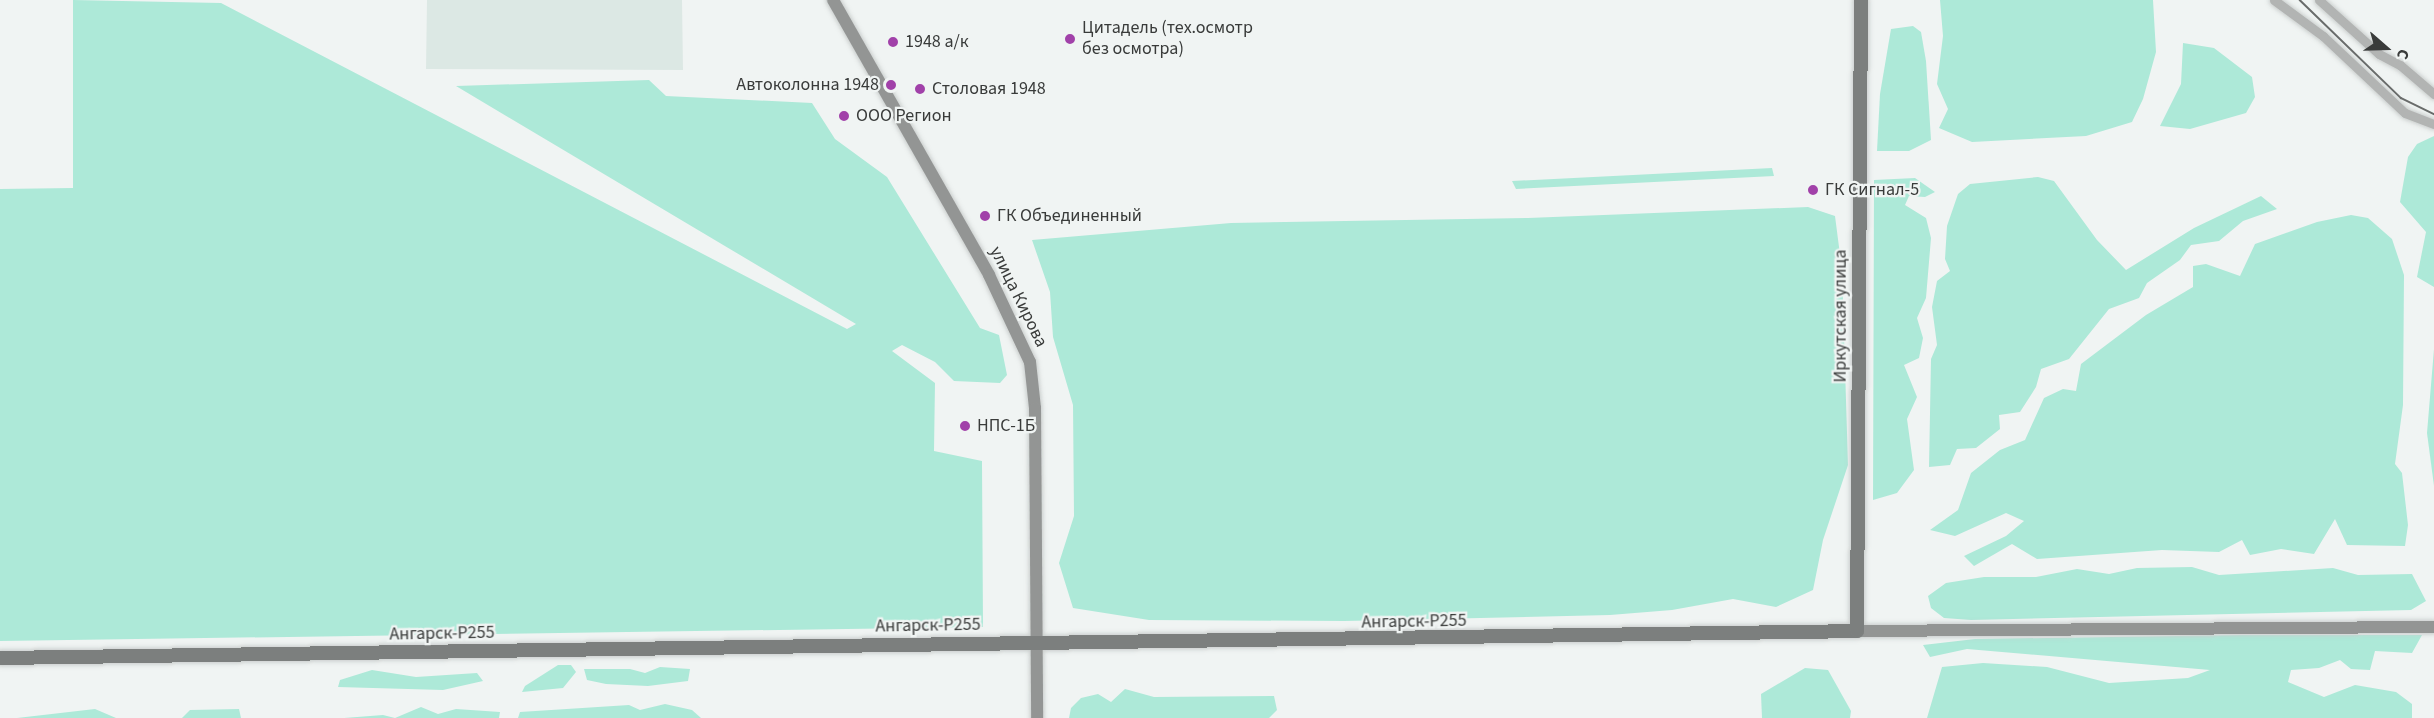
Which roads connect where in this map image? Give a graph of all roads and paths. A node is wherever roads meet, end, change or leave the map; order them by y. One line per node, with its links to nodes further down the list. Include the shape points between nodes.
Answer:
1 (833, 0): 9 (street, улица Кирова, via 989,275 1030,362 1035,408)
2 (1861, 0): 8 (main road, Иркутская улица)
3 (2274, 0): 6 (street, via 2324,36 2405,113)
4 (2319, 0): 5 (street, via 2379,54 2400,65)
5 (2434, 94)
6 (2434, 124)
7 (2434, 627): 8 (street)
8 (1857, 631): 9 (main road, Ангарск-Р255)
9 (1035, 642): 10 (main road, Ангарск-Р255); 11 (street, улица Кирова)
10 (0, 658)
11 (1037, 718)

